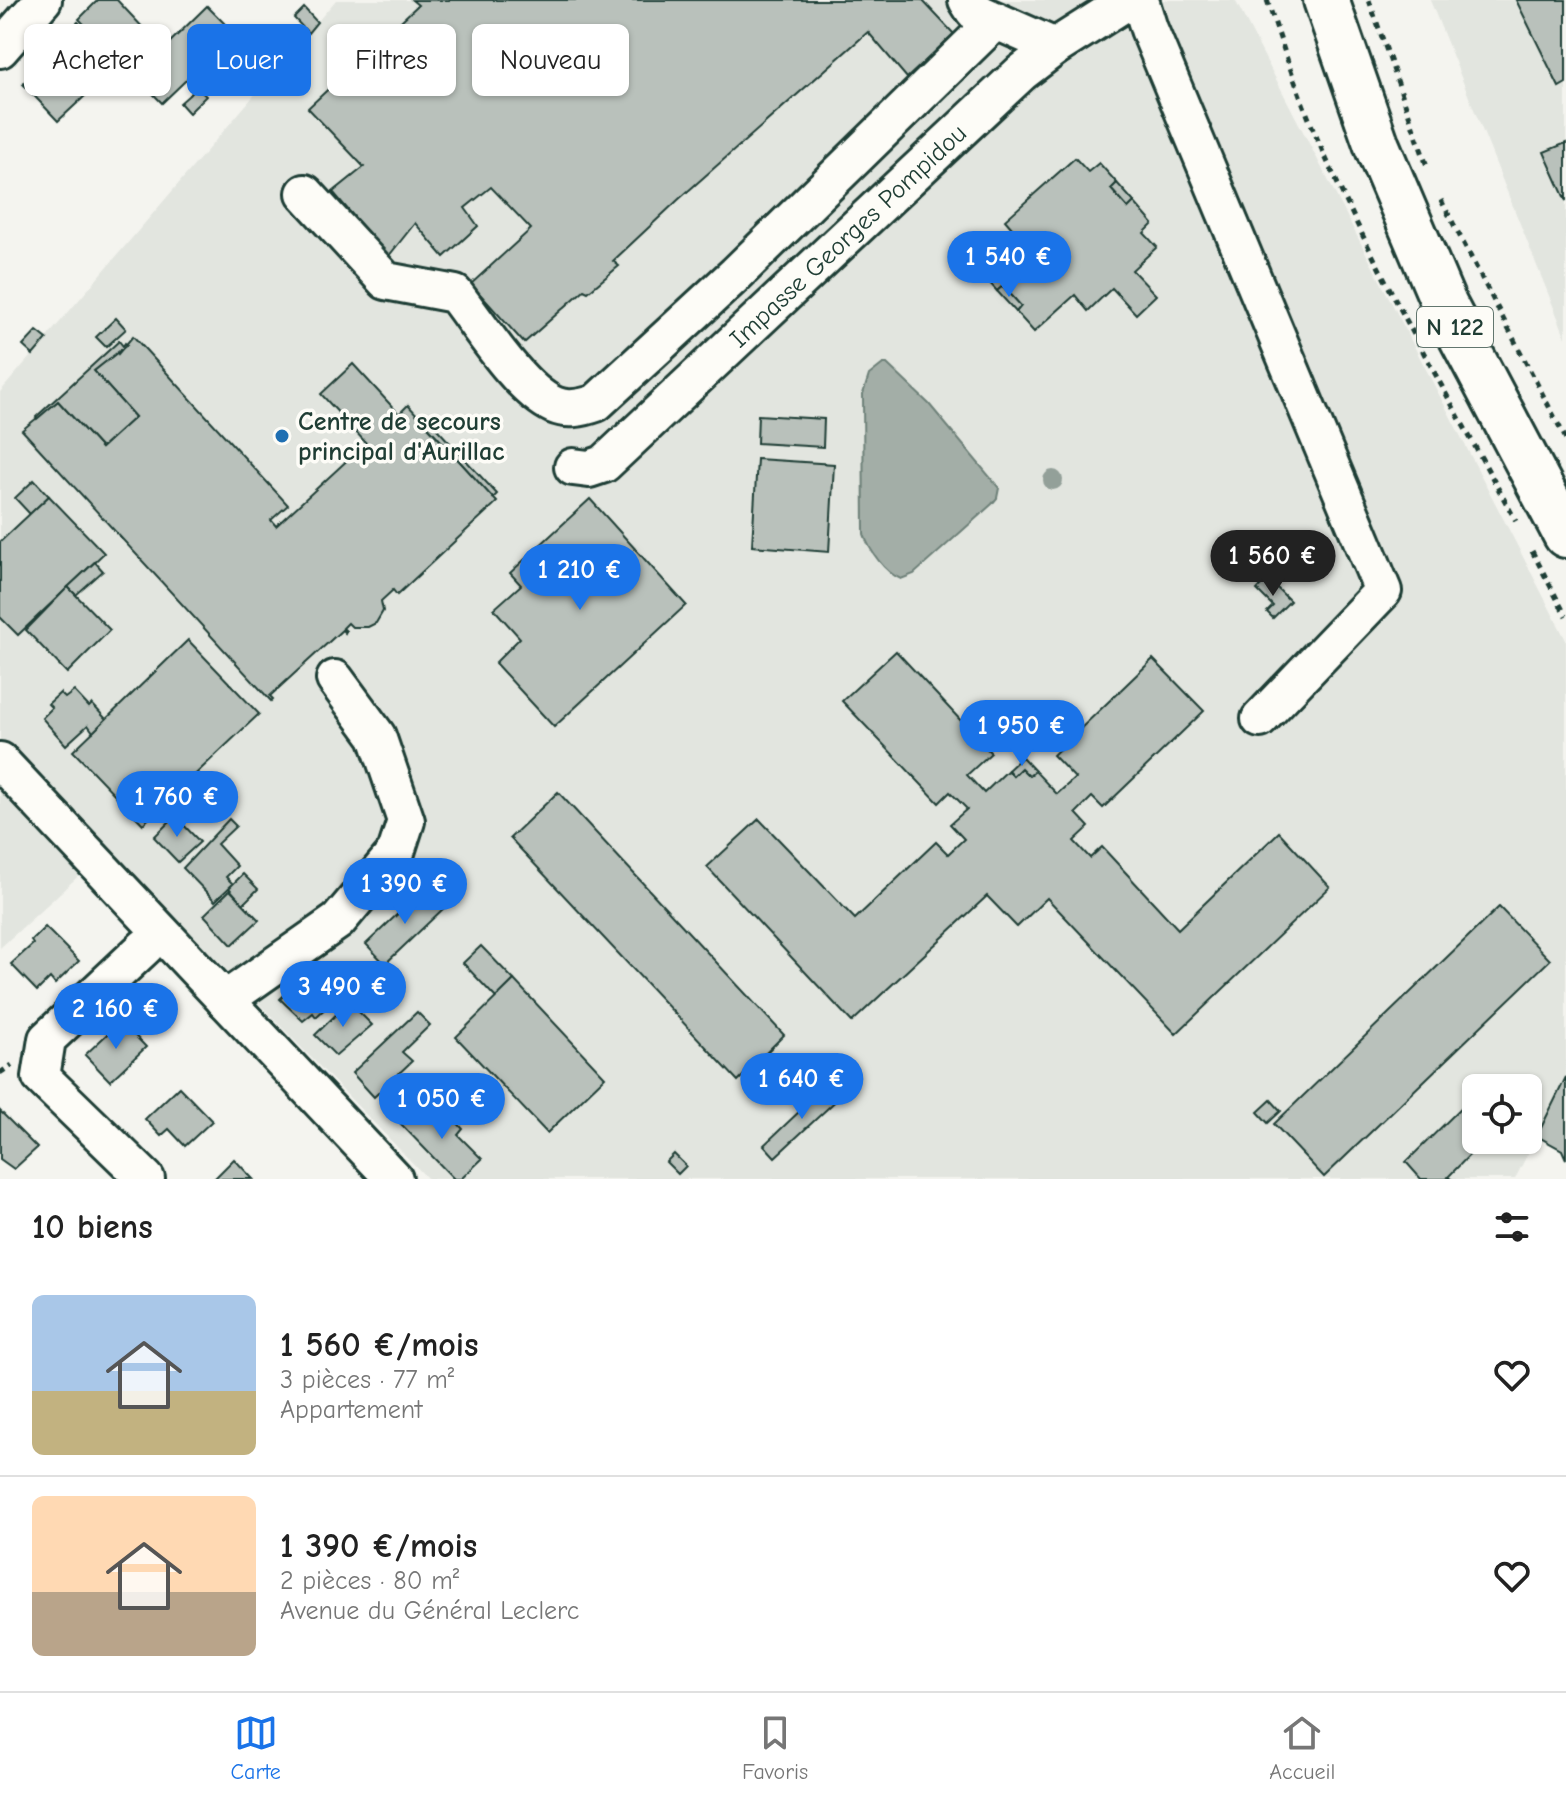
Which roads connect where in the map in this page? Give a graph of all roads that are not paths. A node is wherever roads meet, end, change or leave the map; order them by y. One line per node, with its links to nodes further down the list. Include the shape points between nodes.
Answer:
1 (43, 0): 7 (street)
2 (1129, 0): 6 (street, Impasse Georges Pompidou)
3 (1140, 0): 12 (street, via 1383,591)
4 (1326, 0): 10 (main road, N 122, via 1377,146 1445,306)
5 (981, 10): 6 (street); 8 (street, via 724,285 596,403 578,409 557,407 526,385 455,294 386,281)
6 (1055, 47): 9 (street, Impasse Georges Pompidou, via 604,464)
7 (0, 49)
8 (305, 193)
9 (573, 467)
10 (1566, 535)
11 (335, 679): 16 (street, via 377,736 406,821 396,852 338,921)
12 (1260, 719)
13 (0, 761): 16 (street)
14 (0, 796): 15 (street)
15 (145, 947): 17 (street, via 47,1039 41,1077); 18 (street)
16 (225, 1000): 19 (street)
17 (146, 1179)
18 (362, 1179)
19 (394, 1179)

